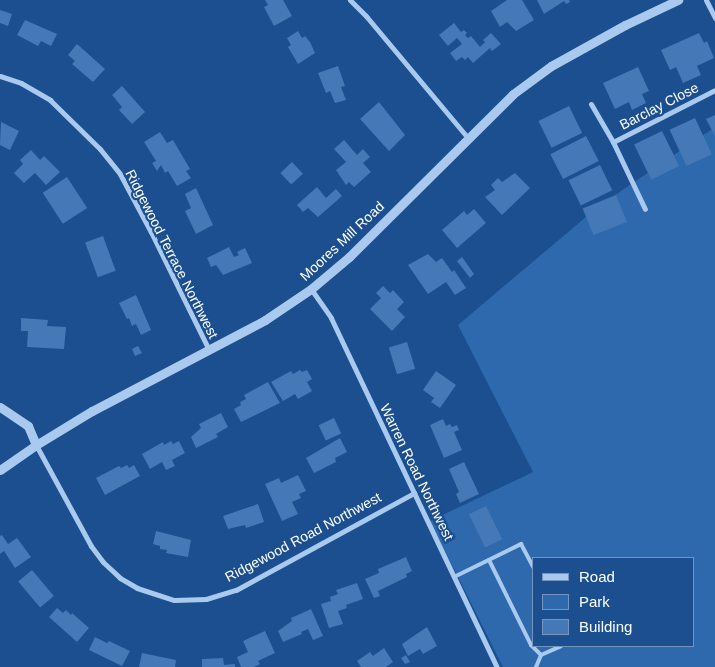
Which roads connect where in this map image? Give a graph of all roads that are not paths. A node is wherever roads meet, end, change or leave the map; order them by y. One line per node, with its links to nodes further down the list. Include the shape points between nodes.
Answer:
1 (350, 0): 8 (street)
2 (678, 0): 8 (street, Moores Mill Road, via 551,66 513,94)
3 (706, 0): 4 (street)
4 (715, 18)
5 (0, 76): 12 (street, Ridgewood Terrace Northwest, via 21,83 50,100 100,149 120,174)
6 (715, 90): 9 (street, Barclay Close)
7 (591, 104): 9 (street, Barclay Close)
8 (469, 139): 11 (street, Moores Mill Road, via 349,257)
9 (613, 142): 10 (street, Barclay Close)
10 (645, 209)
11 (311, 289): 12 (street, Moores Mill Road, via 266,320); 16 (street, Warren Road Northwest, via 330,318)
12 (209, 350): 14 (street, Moores Mill Road)
13 (0, 407): 14 (street, Ridgewood Road Northwest, via 28,426)
14 (36, 445): 15 (street, Moores Mill Road); 16 (street, Ridgewood Road Northwest, via 103,562 137,588 174,600 206,599 236,590)
15 (0, 470)
16 (414, 493): 19 (street, Warren Road Northwest)
17 (489, 560): 18 (lane, via 522,544); 19 (lane); 20 (lane)
18 (532, 564)
19 (454, 577): 24 (street, Warren Road Northwest)
20 (532, 646)
21 (533, 647): 23 (lane)
22 (559, 647): 23 (lane)
23 (541, 655): 25 (lane)
24 (497, 667)
25 (536, 667)

